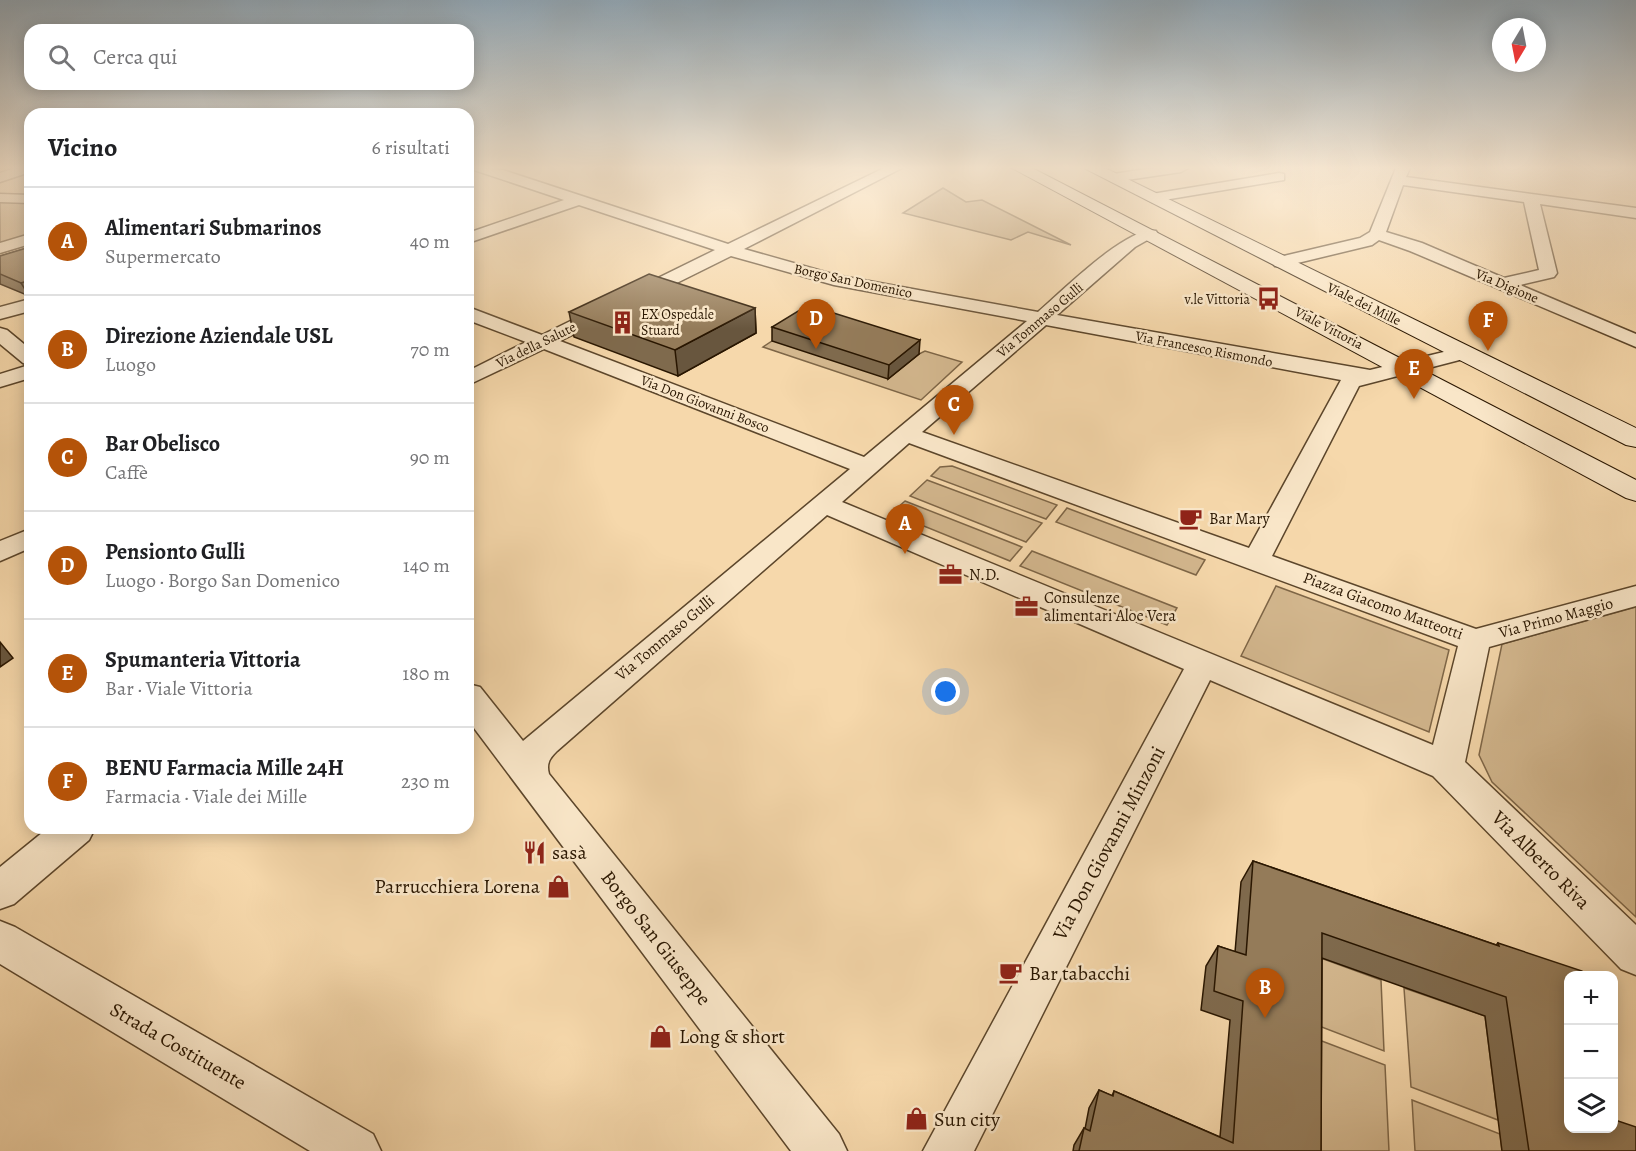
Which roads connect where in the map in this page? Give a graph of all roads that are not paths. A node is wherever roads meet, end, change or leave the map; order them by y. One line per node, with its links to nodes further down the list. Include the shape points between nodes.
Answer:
1 (515, 222): 10 (street)
2 (644, 222): 13 (street, Borgo San Domenico)
3 (786, 222): 13 (street, Via della Salute)
4 (1126, 222): 8 (main road, Viale Vittoria)
5 (1200, 222): 14 (main road, Viale dei Mille)
6 (1382, 222): 9 (street)
7 (1536, 222): 15 (street, via 1548,273)
8 (1150, 234): 19 (street, Via Tommaso Gulli, via 1129,244); 25 (main road, Viale Vittoria)
9 (1377, 234): 14 (street, via 1366,242); 15 (street, Via Digione)
10 (474, 236)
11 (24, 241): 12 (street)
12 (0, 248)
13 (729, 250): 19 (street, Borgo San Domenico, via 834,280); 22 (street, Via della Salute)
14 (1281, 262): 23 (main road, Viale dei Mille)
15 (1502, 284): 21 (street, Via Digione)
16 (24, 307): 17 (street)
17 (0, 313)
18 (474, 315): 22 (street, Via Don Giovanni Bosco)
19 (1041, 318): 28 (street, Via Francesco Rismondo); 30 (street, Via Tommaso Gulli)
20 (0, 334): 24 (street)
21 (1636, 341)
22 (544, 342): 27 (street, Via della Salute); 32 (street, Via Don Giovanni Bosco)
23 (1464, 353): 25 (street); 31 (main road, Viale dei Mille)
24 (24, 354)
25 (1406, 368): 28 (street); 33 (main road, Viale Vittoria)
26 (24, 373): 29 (street)
27 (474, 376)
28 (1367, 376): 37 (street, via 1348,384)
29 (0, 381)
30 (906, 434): 32 (street); 37 (street, Piazza Giacomo Matteotti)
31 (1636, 439)
32 (867, 467): 34 (street)
33 (1636, 492)
34 (824, 504): 40 (street); 43 (street, Via Tommaso Gulli, via 538,747 529,762)
35 (24, 540): 36 (street)
36 (0, 552)
37 (1256, 560): 39 (street, Piazza Giacomo Matteotti)
38 (1636, 596): 39 (street, Via Primo Maggio)
39 (1475, 640): 42 (street, Piazza Giacomo Matteotti)
40 (1203, 663): 42 (street); 50 (street, Via Don Giovanni Minzoni)
41 (474, 704): 43 (street, Borgo San Giuseppe)
42 (1446, 766): 47 (street, Via Alberto Riva)
43 (536, 783): 49 (street, Borgo San Giuseppe)
44 (69, 834): 45 (street)
45 (0, 891)
46 (0, 941): 48 (street, Strada Costituente)
47 (1636, 954)
48 (357, 1151)
49 (822, 1151)
50 (948, 1151)

